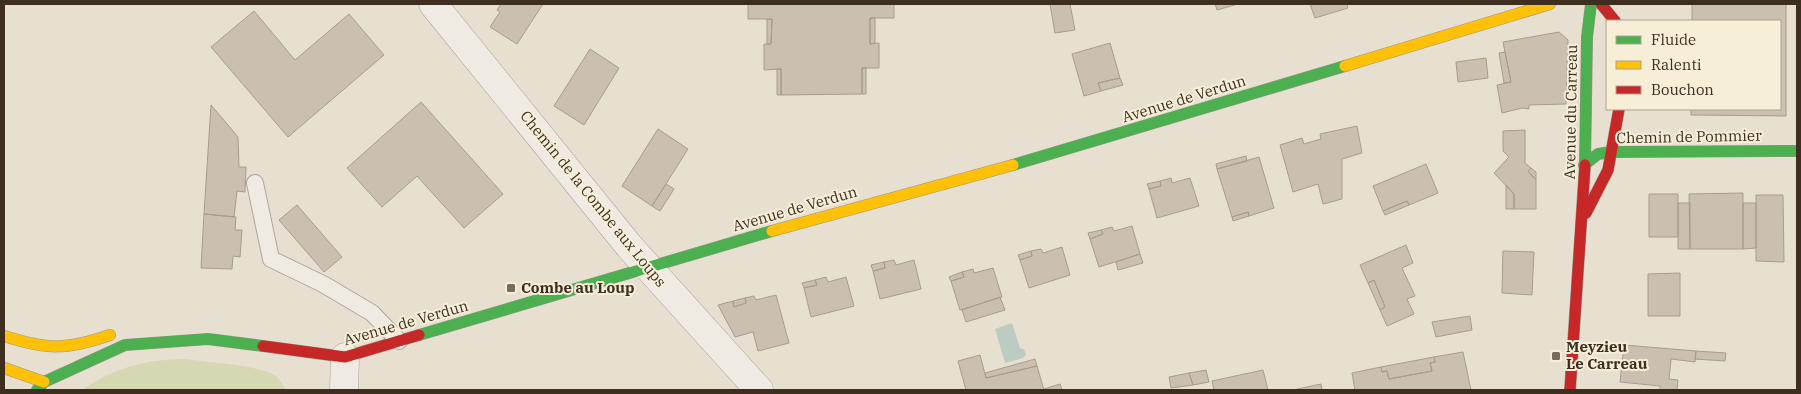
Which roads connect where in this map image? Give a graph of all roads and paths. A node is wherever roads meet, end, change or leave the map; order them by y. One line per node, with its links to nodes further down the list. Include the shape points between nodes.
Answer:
1 (433, 4): 12 (street, Chemin de la Combe aux Loups)
2 (1550, 4): 12 (main road, Avenue de Verdun, via 1042,157 770,231)
3 (1591, 4): 9 (main road, Avenue du Carreau, via 1587,37)
4 (1601, 4): 5 (main road)
5 (1614, 20)
6 (1619, 110): 8 (main road, Avenue du Carreau)
7 (1797, 151): 8 (main road, Chemin de Pommier)
8 (1611, 152): 9 (main road, Chemin de Pommier, via 1598,154); 11 (main road, Avenue du Carreau, via 1608,170)
9 (1584, 165): 11 (main road, Avenue du Carreau)
10 (255, 183): 16 (lane, via 271,259 323,284 372,314)
11 (1582, 221): 23 (main road, Avenue du Carreau)
12 (648, 268): 16 (main road, Avenue de Verdun); 22 (street, Chemin de la Combe aux Loups)
13 (122, 332): 15 (main road, via 77,347 43,348)
14 (249, 332): 17 (main road)
15 (4, 336)
16 (398, 341): 18 (main road, Avenue de Verdun)
17 (313, 354): 18 (main road, Avenue de Verdun); 20 (main road, Avenue de Verdun, via 208,339 125,345)
18 (345, 357): 21 (street)
19 (4, 368): 20 (main road)
20 (41, 386)
21 (344, 390)
22 (759, 390)
23 (1570, 390)

